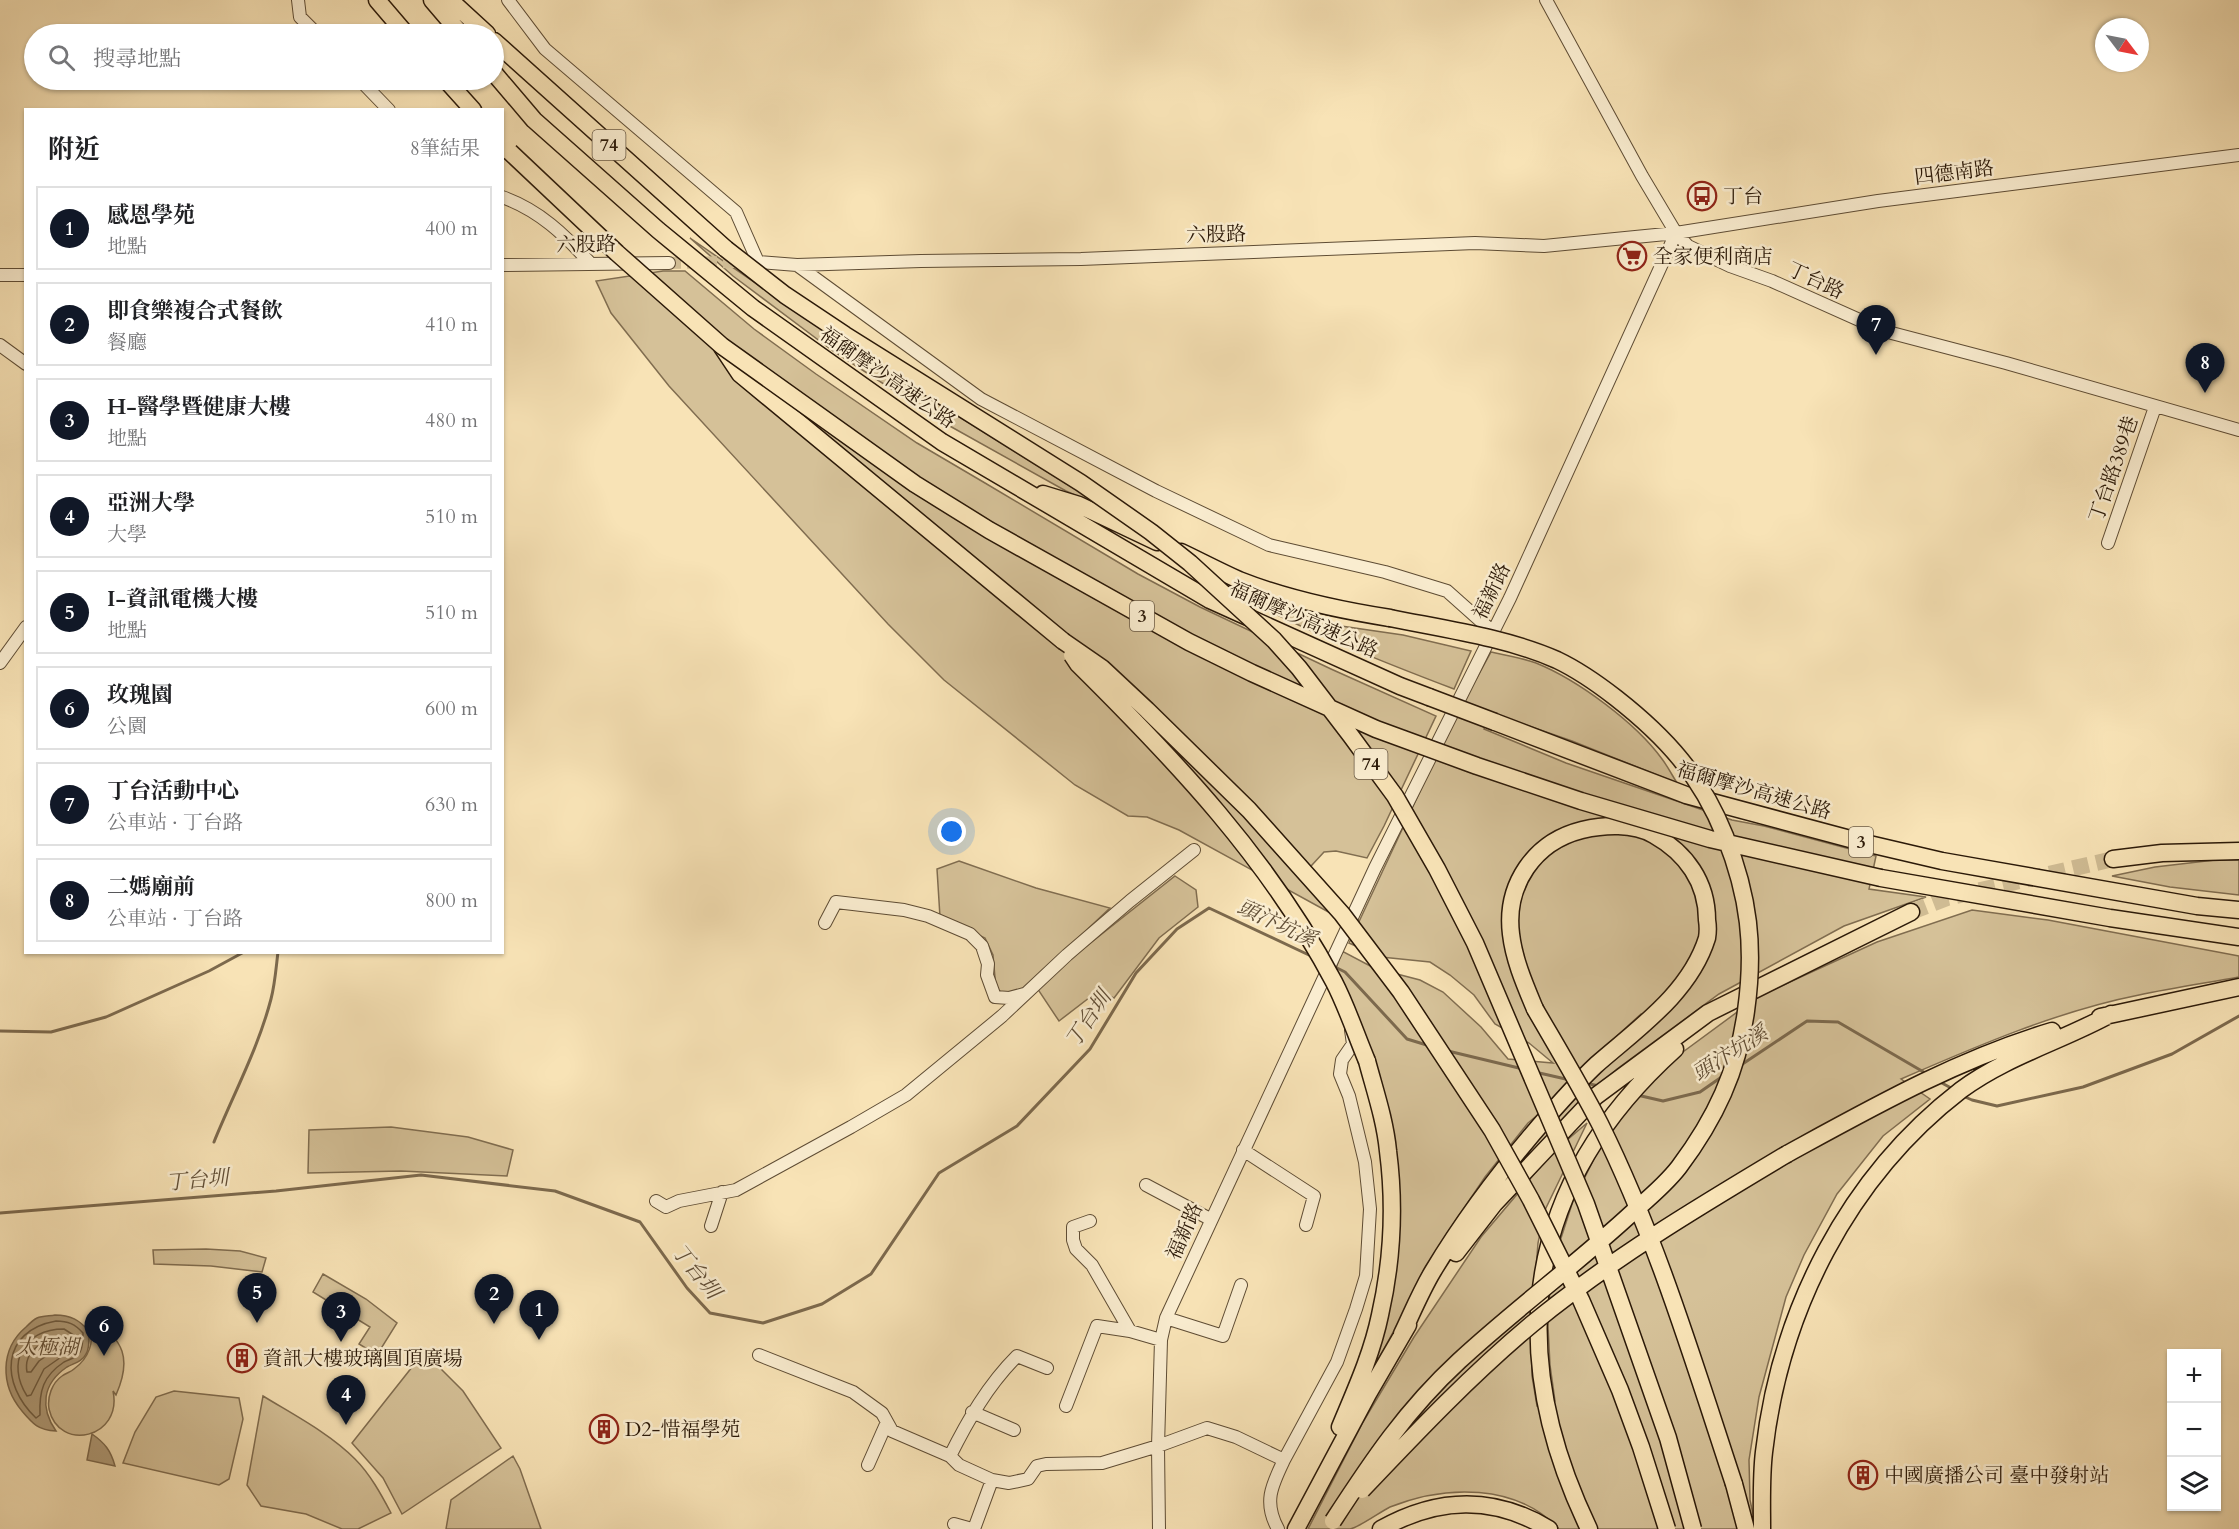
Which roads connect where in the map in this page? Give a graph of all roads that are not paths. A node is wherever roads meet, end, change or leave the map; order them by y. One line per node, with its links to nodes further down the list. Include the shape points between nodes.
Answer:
1 (298, 0): 7 (street, via 300,17)
2 (377, 0): 8 (highway)
3 (432, 0): 9 (highway)
4 (450, 0): 10 (highway)
5 (508, 0): 24 (street, 六股路, via 545,49 736,212 758,262)
6 (1546, 0): 20 (street, 丁台路)
7 (307, 24)
8 (397, 24)
9 (453, 24)
10 (476, 24)
11 (504, 49): 85 (highway, 74, bridge, via 726,249 785,295 1082,483 1151,532 1274,640 1299,668 1395,796 1484,964 1590,1214 1668,1438)
12 (504, 85): 32 (highway, 福爾摩沙高速公路 / 3, via 534,120 753,308 942,442)
13 (370, 90): 15 (street)
14 (455, 90): 16 (highway)
15 (387, 108)
16 (470, 108)
17 (506, 147): 28 (highway, 3, bridge, via 616,254)
18 (2239, 155): 20 (street, 四德南路, via 1878,201)
19 (504, 198): 22 (street, via 548,220)
20 (1676, 233): 24 (street, 六股路, via 1544,246 1475,243 1081,259); 30 (street, 丁台路, via 1688,246 1730,266 1884,332); 35 (street, 福新路)
21 (669, 262): 22 (street, 六股路)
22 (590, 263): 23 (street, 六股路)
23 (504, 265)
24 (796, 265): 35 (street, via 962,386 1156,491 1269,545 1385,572 1446,591)
25 (24, 274): 26 (street)
26 (0, 275)
27 (0, 345): 29 (street)
28 (722, 346): 36 (highway, bridge, via 740,374); 44 (highway, 3, bridge, via 915,484 980,524 1189,642 1376,729 1581,801 1710,839 1881,878)
29 (24, 363)
30 (2155, 407): 31 (street, 丁台路); 33 (street, 丁台路389巷)
31 (2239, 430)
32 (1017, 486): 41 (highway, 福爾摩沙高速公路 / 3, bridge, via 1210,600 1400,686 1686,795 1953,863); 76 (highway, bridge, via 1079,505 1240,580 1340,610 1509,644 1557,660 1594,681 1655,730 1697,780 1735,861 1750,934 1750,984 1743,1034 1730,1079 1708,1122 1677,1169 1615,1230 1433,1386 1379,1450)
33 (2108, 543)
34 (24, 630): 37 (street)
35 (1493, 632): 45 (street, 福新路)
36 (1063, 641): 74 (highway, bridge, via 1078,664 1214,806 1282,896 1335,984 1367,1061 1382,1113 1391,1209 1389,1259 1380,1316 1363,1372); 84 (highway, bridge, via 1102,668 1249,810 1342,915 1401,992 1492,1130 1571,1280 1620,1390)
37 (0, 663)
38 (1194, 850): 48 (street)
39 (2239, 851): 40 (highway)
40 (2113, 859)
41 (2239, 910)
42 (1911, 912): 46 (highway)
43 (825, 923): 48 (street, via 836,902 928,916 970,934 982,946 994,996)
44 (2239, 937)
45 (1328, 969): 50 (street, 福新路); 71 (street, via 1350,1025 1353,1044 1342,1060 1340,1074 1365,1162 1370,1209 1366,1276 1337,1362)
46 (1770, 980): 61 (highway, via 1707,1013 1607,1088 1494,1204 1459,1248); 83 (highway, via 1698,1029 1648,1073 1581,1161 1556,1223 1538,1309 1539,1371 1563,1470)
47 (2239, 987): 49 (highway)
48 (1025, 994): 52 (street, via 906,1095 736,1190)
49 (2111, 1014): 76 (highway, bridge, via 2014,1042 1913,1086 1681,1217 1532,1324 1453,1395); 87 (highway, via 2038,1047 1962,1090 1898,1149 1853,1207 1827,1246 1798,1308 1780,1366 1764,1453)
50 (1243, 1150): 54 (street, 福新路); 56 (street, via 1314,1196)
51 (1146, 1185): 54 (street)
52 (722, 1192): 53 (street, via 666,1207); 57 (street)
53 (656, 1200)
54 (1210, 1219): 59 (street, 福新路)
55 (1090, 1221): 60 (street, via 1073,1227 1076,1249 1092,1265)
56 (1306, 1225)
57 (711, 1226)
58 (1240, 1285): 59 (street, via 1223,1336)
59 (1166, 1317): 62 (street, 福新路)
60 (1130, 1331): 62 (street); 65 (street, via 1097,1326)
61 (1402, 1334): 74 (highway); 86 (highway, bridge, via 1431,1274 1462,1225 1511,1161 1549,1115 1580,1082 1673,996 1697,964 1708,936 1703,889 1685,858 1652,834 1633,827 1592,828 1567,834 1545,846 1516,883 1511,933 1536,1009 1600,1124 1660,1265)
62 (1161, 1340): 69 (street, 福新路)
63 (759, 1355): 67 (street, via 853,1392 882,1413)
64 (1047, 1368): 66 (street, via 1017,1356)
65 (1066, 1406)
66 (972, 1412): 68 (street); 70 (street)
67 (887, 1422): 70 (street, via 892,1431); 72 (street)
68 (1014, 1430)
69 (1158, 1446): 71 (street, via 1207,1428); 73 (street, via 1102,1463 1037,1466 1028,1479 1009,1483); 78 (street, 福新路)
70 (950, 1456): 73 (street, via 959,1465)
71 (1284, 1460): 79 (street, via 1271,1488 1270,1516)
72 (868, 1465)
73 (992, 1480): 77 (street)
74 (1307, 1509): 80 (highway)
75 (954, 1524): 77 (street)
76 (1330, 1525)
77 (973, 1529)
78 (1159, 1529)
79 (1278, 1529)
80 (1296, 1529)
81 (1381, 1529): 82 (highway, via 1410,1515 1465,1504 1509,1509)
82 (1549, 1529)
83 (1589, 1529)
84 (1667, 1529)
85 (1693, 1529)
86 (1746, 1529)
87 (1762, 1529)

